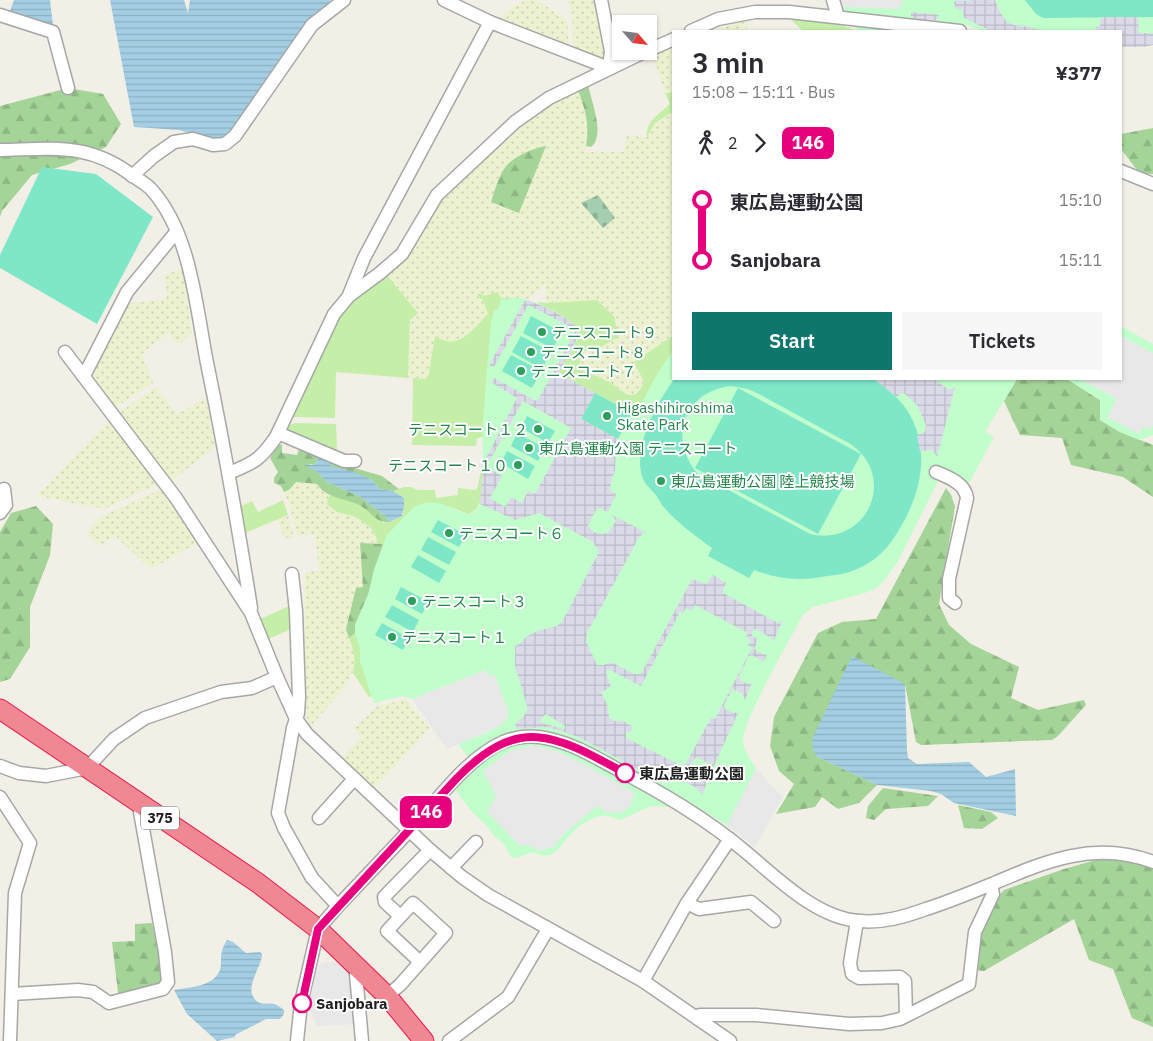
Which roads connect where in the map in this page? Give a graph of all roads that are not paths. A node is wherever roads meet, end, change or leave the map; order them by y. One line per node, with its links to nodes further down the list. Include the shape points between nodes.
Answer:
1 (344, 0): 17 (street, via 312,26 235,136 225,144 213,145 193,139 174,142)
2 (444, 0): 7 (street)
3 (600, 0): 13 (street, via 611,51)
4 (834, 0): 6 (street)
5 (0, 15): 14 (street, via 53,32)
6 (838, 17): 8 (street, via 755,12 718,19); 9 (street)
7 (490, 22): 13 (street); 20 (street, via 364,258)
8 (693, 30)
9 (951, 30)
10 (672, 40): 11 (street)
11 (658, 46)
12 (627, 60): 13 (street)
13 (609, 68): 20 (street, via 549,98 515,122 437,195 402,254)
14 (68, 88)
15 (0, 150): 17 (street, via 66,148 96,154)
16 (1122, 171): 18 (street)
17 (132, 176): 19 (street, via 150,189)
18 (1153, 184)
19 (177, 231): 22 (street, via 127,292); 26 (street, via 185,252)
20 (349, 296): 23 (street, via 334,314)
21 (64, 352): 22 (street)
22 (83, 376): 31 (street, via 176,498)
23 (278, 433): 24 (street, via 344,461); 26 (street, via 264,455)
24 (355, 461)
25 (936, 472): 30 (street, via 962,486 967,498 949,579 949,598)
26 (229, 473): 31 (street)
27 (4, 489): 28 (street, via 6,505)
28 (0, 513)
29 (292, 574): 34 (street, via 299,697)
30 (955, 603)
31 (251, 613): 32 (street)
32 (277, 677): 34 (street); 36 (street, via 252,688 221,692 145,718 114,739)
33 (0, 709): 36 (highway, 375)
34 (296, 719): 37 (street, via 307,734); 49 (street, via 278,813 312,878)
35 (0, 766): 36 (street, via 19,773 46,776)
36 (87, 768): 39 (highway, 375)
37 (354, 778): 40 (street); 41 (street)
38 (0, 797): 58 (street, via 30,843 15,893)
39 (142, 806): 53 (highway, 375, via 258,883); 58 (street, via 140,812 165,952 168,982 164,990 109,1003 93,992 78,990)
40 (319, 818)
41 (410, 830): 42 (street, via 476,760 502,743 527,736 562,742 597,758 695,813); 44 (street); 49 (street)
42 (730, 839): 48 (street); 52 (street, via 804,899 822,910)
43 (476, 842): 46 (street)
44 (430, 850): 46 (street); 50 (street, via 384,897)
45 (1153, 862): 47 (street, via 1119,853 1074,854)
46 (451, 868): 54 (street, via 488,896)
47 (991, 885): 52 (street, via 901,918); 60 (street, via 993,894 975,932 969,984)
48 (687, 903): 51 (street, via 699,909 751,902); 57 (street)
49 (338, 906): 53 (street)
50 (400, 916): 55 (street, via 387,931); 55 (street, via 413,903 446,933)
51 (774, 921)
52 (857, 921): 60 (street, via 850,963 852,974 859,978 900,977 905,981)
53 (318, 929): 56 (highway, 375); 63 (street)
54 (548, 929): 57 (street); 66 (street, via 508,997)
55 (420, 962): 59 (street)
56 (359, 968): 59 (highway, 375); 64 (street, via 356,974)
57 (643, 981): 61 (street)
58 (12, 994): 62 (street)
59 (387, 996): 65 (highway, 375)
60 (906, 1015): 61 (street, via 882,1023 849,1024 756,1015 700,1015)
61 (698, 1019): 67 (street)
62 (10, 1041)
63 (297, 1041)
64 (362, 1041)
65 (424, 1041)
66 (449, 1041)
67 (730, 1041)

